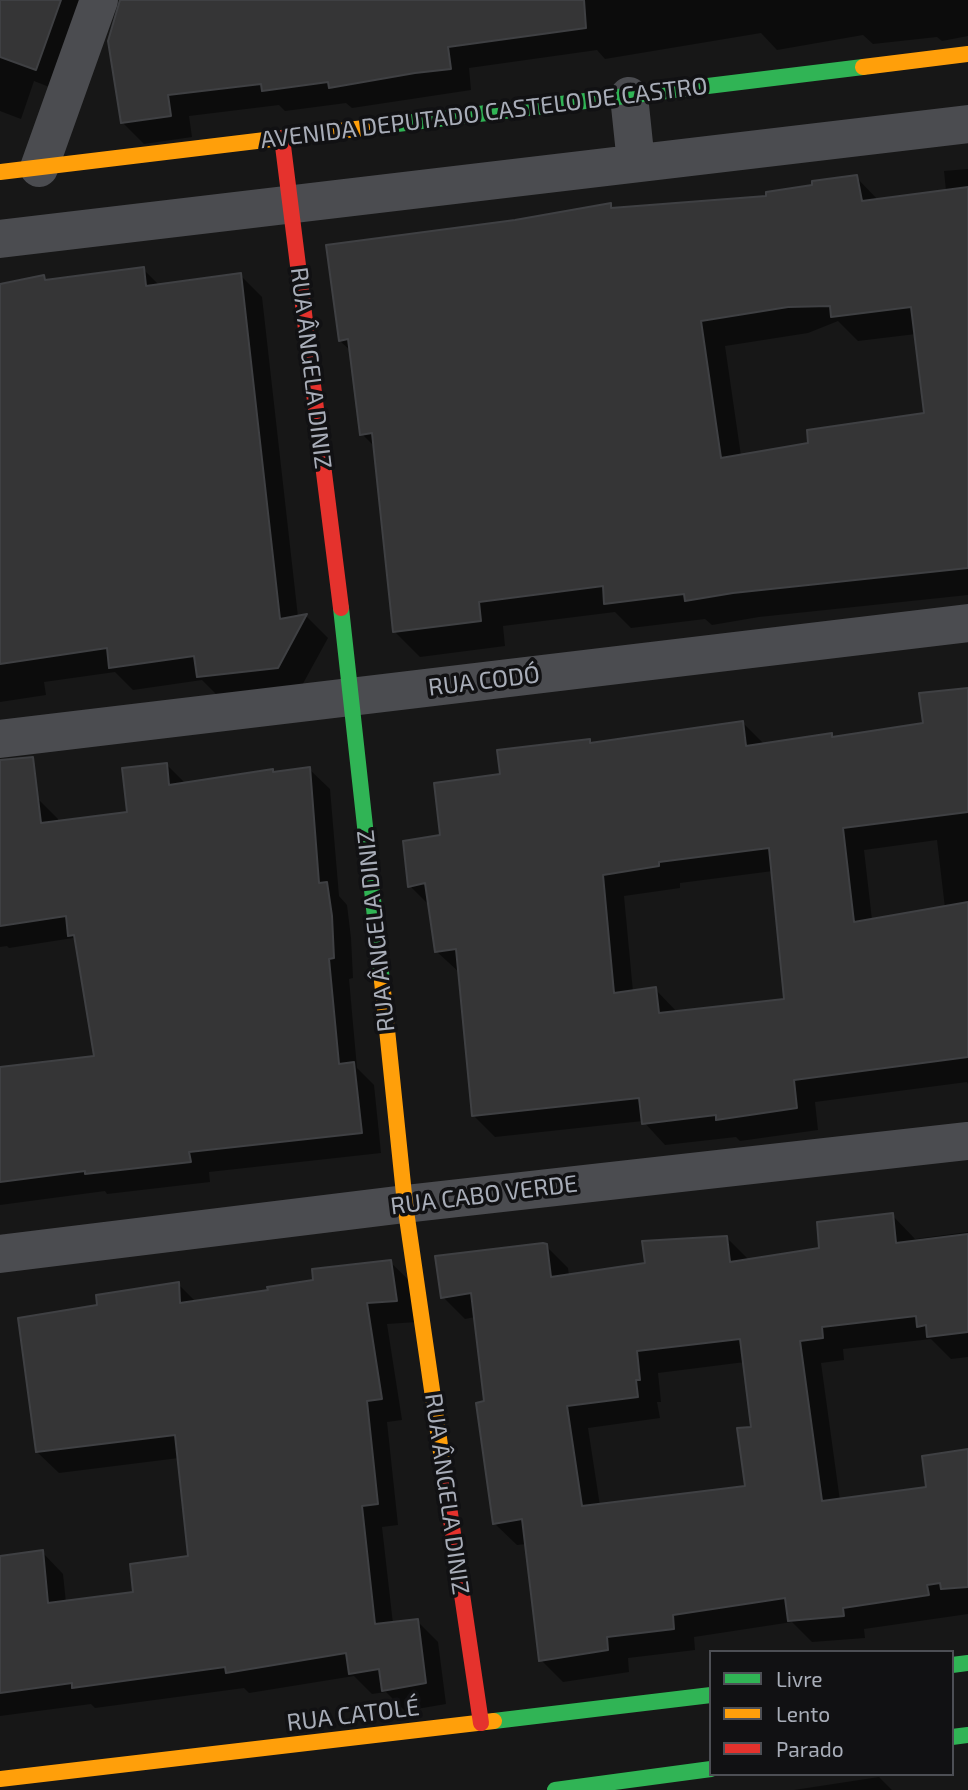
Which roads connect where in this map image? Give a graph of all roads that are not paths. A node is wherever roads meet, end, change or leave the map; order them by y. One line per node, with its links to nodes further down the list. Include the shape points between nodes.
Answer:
1 (99, 0): 7 (street)
2 (968, 54): 3 (street, AVENIDA DEPUTADO CASTELO DE CASTRO)
3 (629, 96): 5 (street, AVENIDA DEPUTADO CASTELO DE CASTRO); 6 (street)
4 (968, 124): 6 (street)
5 (282, 138): 7 (street, AVENIDA DEPUTADO CASTELO DE CASTRO); 9 (street, RUA ÂNGELA DINIZ)
6 (636, 163): 9 (street)
7 (39, 167): 8 (street, AVENIDA DEPUTADO CASTELO DE CASTRO)
8 (0, 172)
9 (290, 204): 10 (street); 12 (street, RUA ÂNGELA DINIZ)
10 (0, 239)
11 (968, 623): 12 (street, RUA CODÓ)
12 (352, 698): 13 (street, RUA CODÓ); 15 (street, RUA ÂNGELA DINIZ)
13 (0, 739)
14 (968, 1141): 15 (street, RUA CABO VERDE)
15 (405, 1204): 16 (street, RUA CABO VERDE); 18 (street, RUA ÂNGELA DINIZ)
16 (0, 1255)
17 (709, 1695): 18 (street, RUA CATOLÉ)
18 (481, 1723): 20 (street, RUA CATOLÉ)
19 (709, 1769): 21 (street)
20 (0, 1779)
21 (555, 1790)

